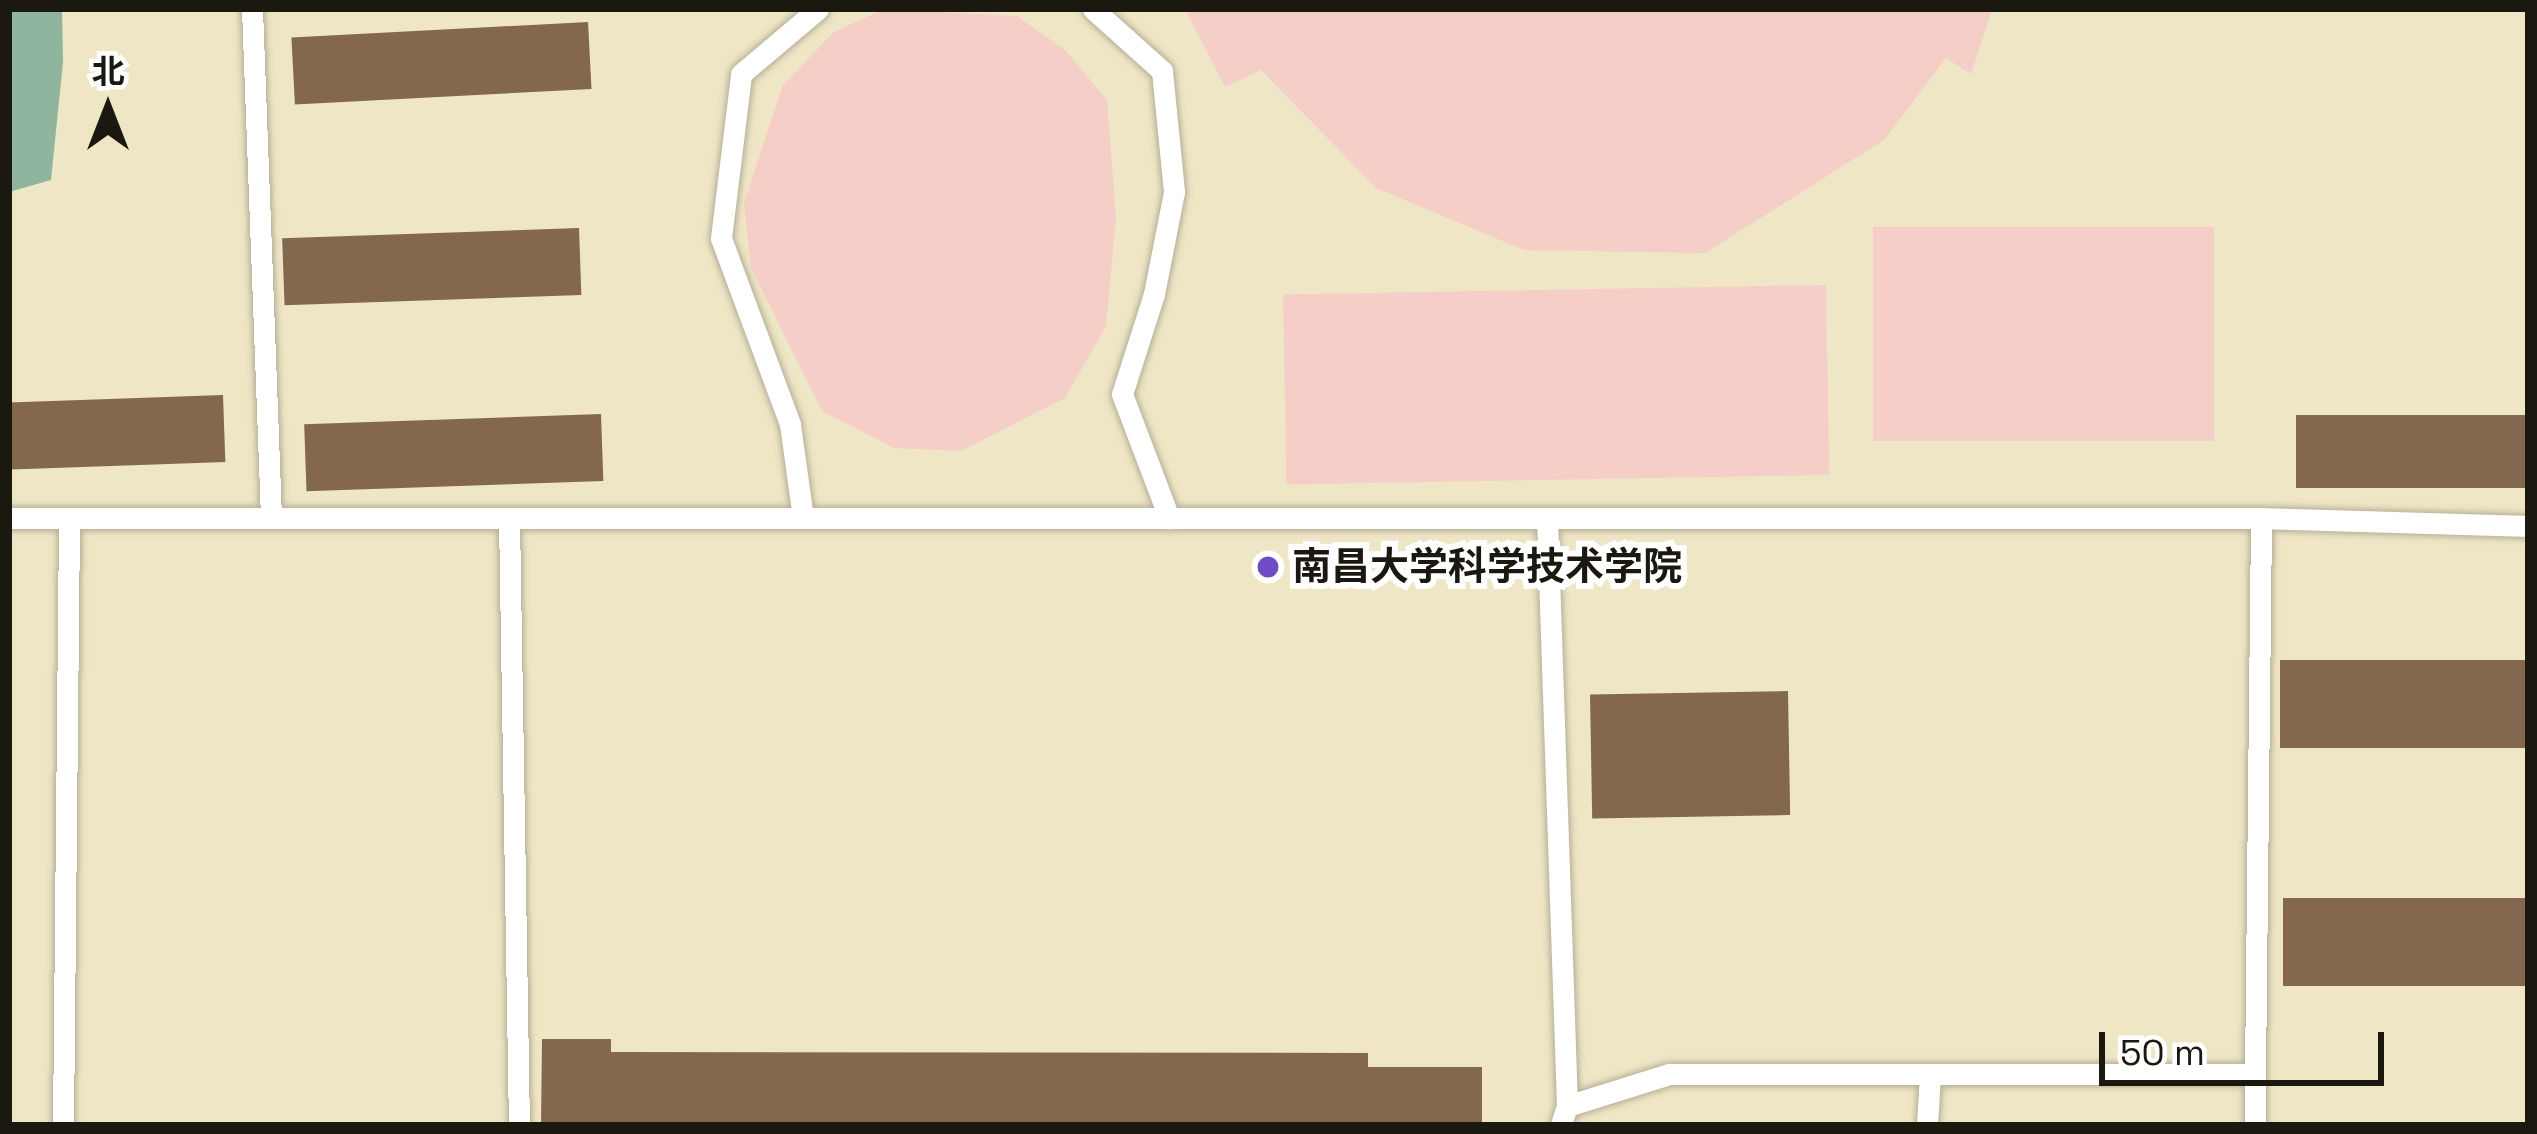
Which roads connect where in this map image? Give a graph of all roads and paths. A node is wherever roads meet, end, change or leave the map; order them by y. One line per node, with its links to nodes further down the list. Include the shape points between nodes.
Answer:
1 (252, 9): 6 (lane)
2 (818, 9): 8 (lane, via 741,74 721,238 790,424)
3 (1093, 9): 9 (lane, via 1162,71 1174,192 1154,294 1122,394)
4 (9, 518): 5 (lane)
5 (69, 518): 6 (lane); 16 (lane)
6 (271, 518): 7 (lane)
7 (509, 518): 8 (lane); 17 (lane)
8 (803, 518): 9 (lane)
9 (1169, 518): 10 (lane)
10 (1547, 518): 11 (lane); 15 (lane)
11 (2261, 518): 12 (lane); 14 (lane)
12 (2528, 526)
13 (1930, 1074): 14 (lane); 15 (lane, via 1669,1074); 18 (lane)
14 (2254, 1074): 19 (lane)
15 (1564, 1116)
16 (63, 1125)
17 (519, 1125)
18 (1927, 1125)
19 (2254, 1125)

